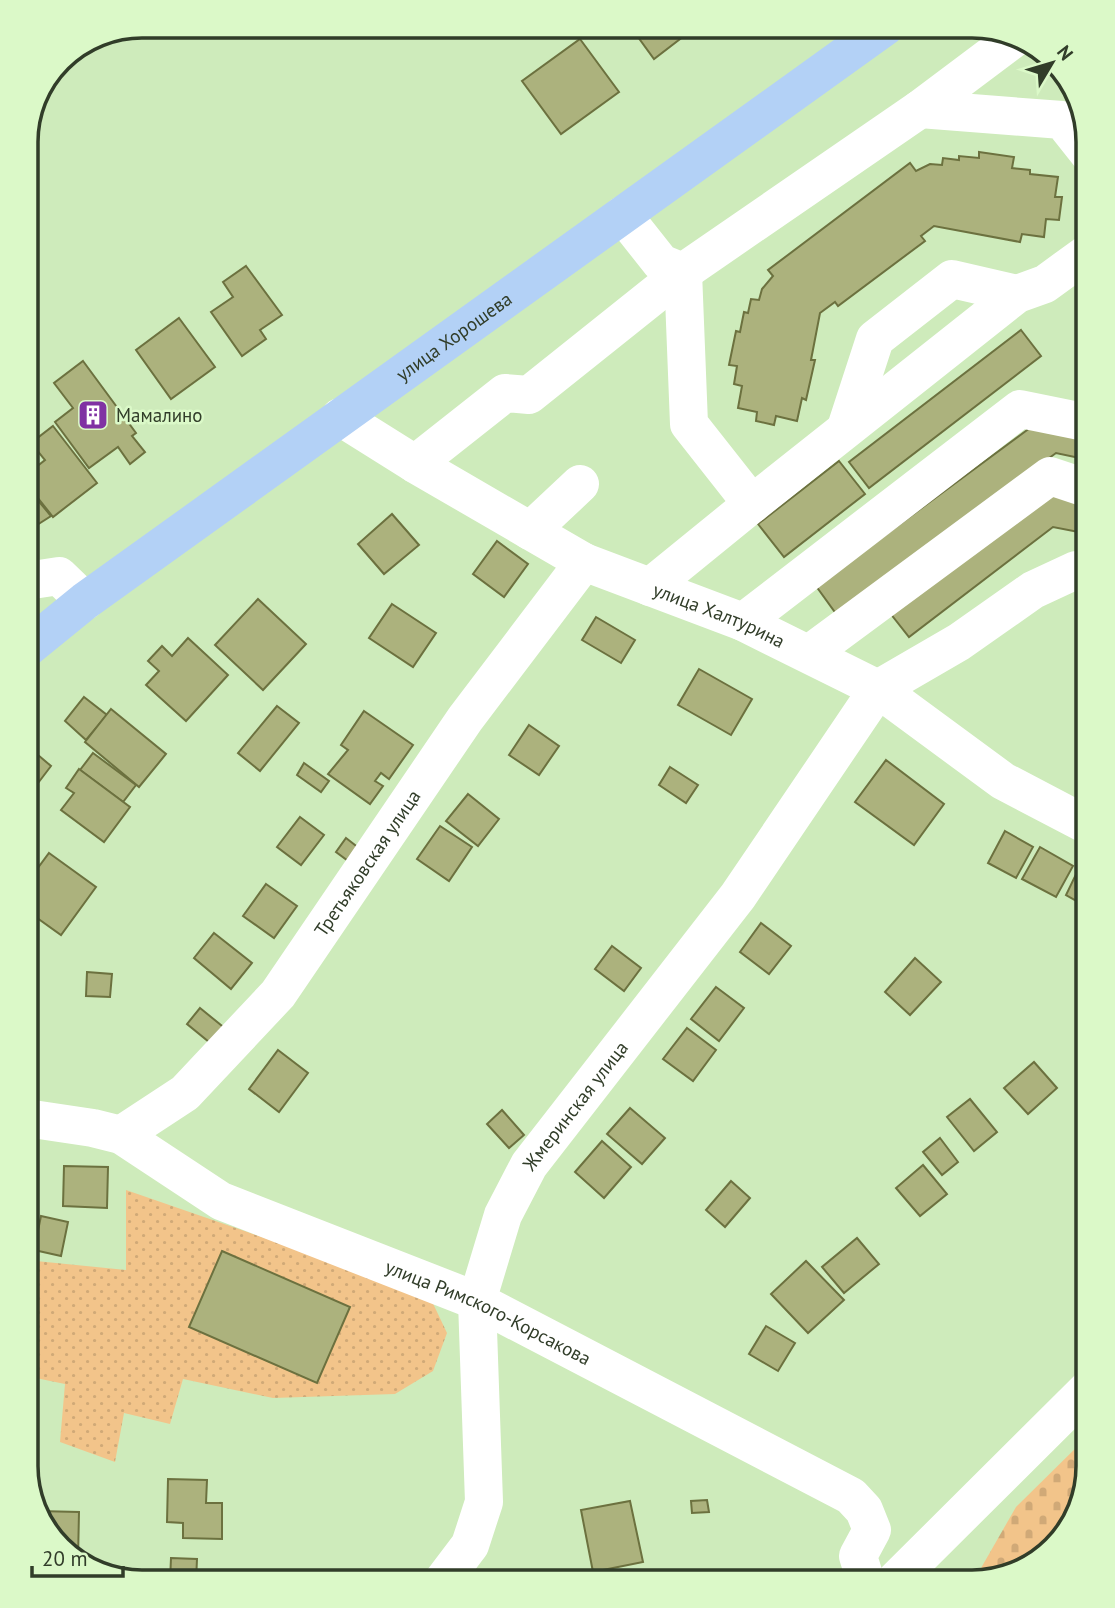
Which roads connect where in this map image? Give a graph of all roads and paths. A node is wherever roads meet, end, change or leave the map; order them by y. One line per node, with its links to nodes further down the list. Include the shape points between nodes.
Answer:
1 (864, 39): 5 (main road, улица Хорошева)
2 (1006, 44): 3 (street)
3 (920, 108): 4 (street, via 1062,120); 7 (street)
4 (1076, 138)
5 (623, 215): 7 (street, via 661,263); 9 (main road, улица Хорошева)
6 (1076, 261): 8 (street, via 1045,284)
7 (683, 272): 12 (street, via 529,395 505,393); 15 (street, via 689,424)
8 (1017, 295): 11 (street); 11 (street, via 952,279 875,339)
9 (340, 417): 12 (street, улица Халтурина); 21 (main road, улица Хорошева)
10 (1076, 421): 22 (street, via 1020,410)
11 (846, 428): 15 (street)
12 (415, 464): 16 (street, улица Халтурина)
13 (580, 484): 16 (street)
14 (1076, 485): 24 (street, via 1050,476)
15 (752, 504): 20 (street)
16 (530, 531): 17 (street, улица Халтурина)
17 (583, 562): 20 (street, улица Халтурина); 28 (street, Третьяковская улица, via 465,719 278,994 185,1093)
18 (1076, 570): 25 (street, via 1033,590 959,642)
19 (39, 579): 21 (street, via 59,576)
20 (650, 587): 22 (street, улица Халтурина)
21 (85, 601): 23 (main road, улица Хорошева)
22 (743, 622): 24 (street, улица Халтурина)
23 (39, 639)
24 (809, 654): 25 (street, улица Халтурина)
25 (878, 689): 26 (street, улица Халтурина, via 1003,781); 29 (street, Жмеринская улица, via 738,896 529,1165 503,1215)
26 (1076, 819)
27 (38, 1120): 28 (street, улица Римского-Корсакова)
28 (121, 1135): 29 (street, улица Римского-Корсакова, via 221,1201)
29 (477, 1301): 31 (street, Жмеринская улица, via 484,1502 470,1545); 32 (street, улица Римского-Корсакова, via 851,1496 864,1510 872,1530 858,1556)
30 (1076, 1401): 33 (street)
31 (452, 1569)
32 (862, 1570)
33 (906, 1570)

